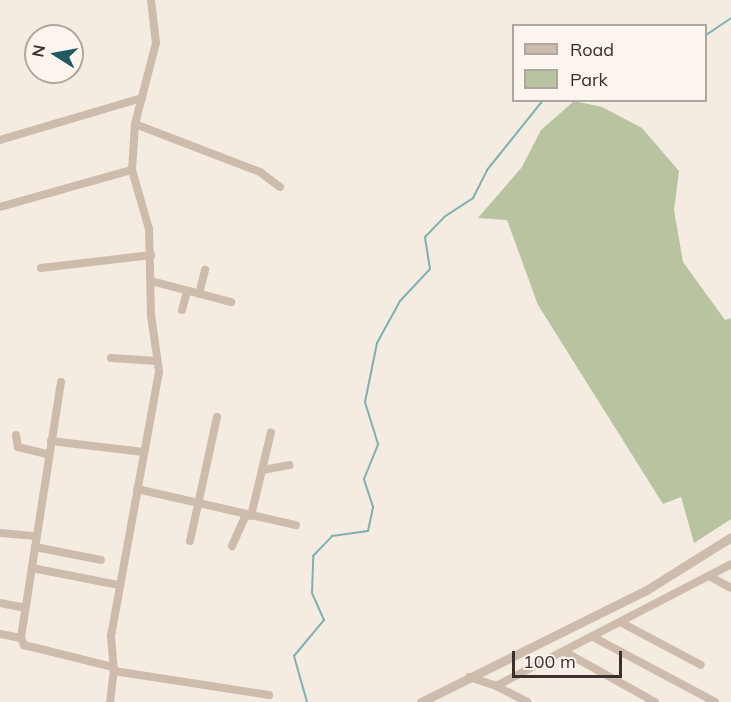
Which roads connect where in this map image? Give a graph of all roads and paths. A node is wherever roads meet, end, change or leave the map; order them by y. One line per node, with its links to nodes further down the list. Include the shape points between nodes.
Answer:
1 (151, 0): 2 (street, via 156,43)
2 (142, 98): 3 (street); 4 (street)
3 (135, 124): 5 (street); 6 (street, via 260,172)
4 (0, 140)
5 (132, 170): 7 (street); 8 (street)
6 (280, 188)
7 (0, 207)
8 (151, 255): 9 (street); 11 (street)
9 (41, 268)
10 (205, 270): 13 (street)
11 (151, 281): 12 (street); 17 (street)
12 (187, 291): 13 (street); 15 (street)
13 (199, 294): 14 (street)
14 (231, 302)
15 (182, 310)
16 (111, 357): 17 (street)
17 (157, 361): 23 (street, via 159,371)
18 (61, 382): 22 (street)
19 (217, 417): 28 (street)
20 (271, 432): 26 (street)
21 (16, 435): 24 (street, via 18,447)
22 (51, 441): 23 (street); 24 (street)
23 (143, 452): 27 (street)
24 (49, 455): 32 (street)
25 (290, 465): 26 (street)
26 (262, 470): 29 (street)
27 (137, 489): 28 (street); 41 (street)
28 (196, 504): 29 (street); 34 (street)
29 (248, 515): 30 (street); 36 (street)
30 (296, 525)
31 (0, 533): 32 (street)
32 (36, 536): 35 (street)
33 (731, 537): 52 (street, via 645,591)
34 (190, 541)
35 (34, 546): 37 (street); 39 (street)
36 (232, 546)
37 (101, 560)
38 (731, 564): 40 (street)
39 (32, 568): 41 (street); 44 (street)
40 (709, 576): 42 (street); 45 (street)
41 (119, 585): 51 (street, via 110,645)
42 (731, 588)
43 (0, 603): 44 (street)
44 (25, 608): 47 (street)
45 (622, 622): 48 (street); 50 (street)
46 (0, 634): 47 (street)
47 (21, 638): 51 (street, via 24,645)
48 (593, 638): 49 (street); 59 (street)
49 (565, 652): 53 (street); 58 (street)
50 (701, 665)
51 (114, 669): 54 (street); 55 (street)
52 (469, 677): 53 (street); 56 (street)
53 (496, 686): 57 (street)
54 (269, 695)
55 (110, 702)
56 (421, 702)
57 (527, 702)
58 (655, 702)
59 (715, 702)

